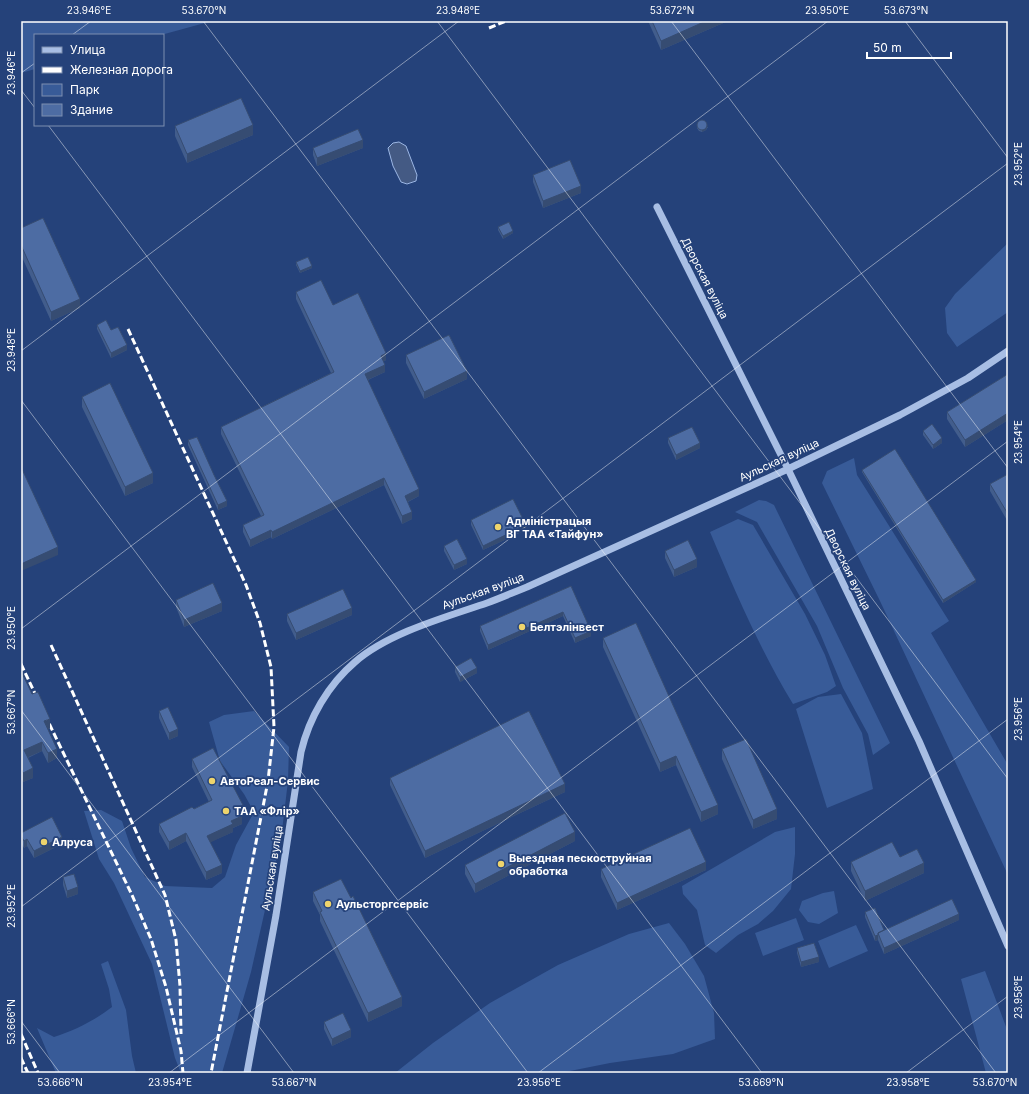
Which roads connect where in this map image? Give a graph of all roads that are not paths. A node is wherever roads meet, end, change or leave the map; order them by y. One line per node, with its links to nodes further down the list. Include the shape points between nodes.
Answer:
1 (657, 208): 3 (street, Дворская вуліца)
2 (1008, 351): 3 (street, Аульская вуліца, via 968,378 924,402)
3 (788, 469): 4 (street, Дворская вуліца, via 919,741); 5 (street, Аульская вуліца, via 527,587 413,629 355,661 334,684 326,694 305,736 301,752 276,915)
4 (1008, 946)
5 (247, 1073)

